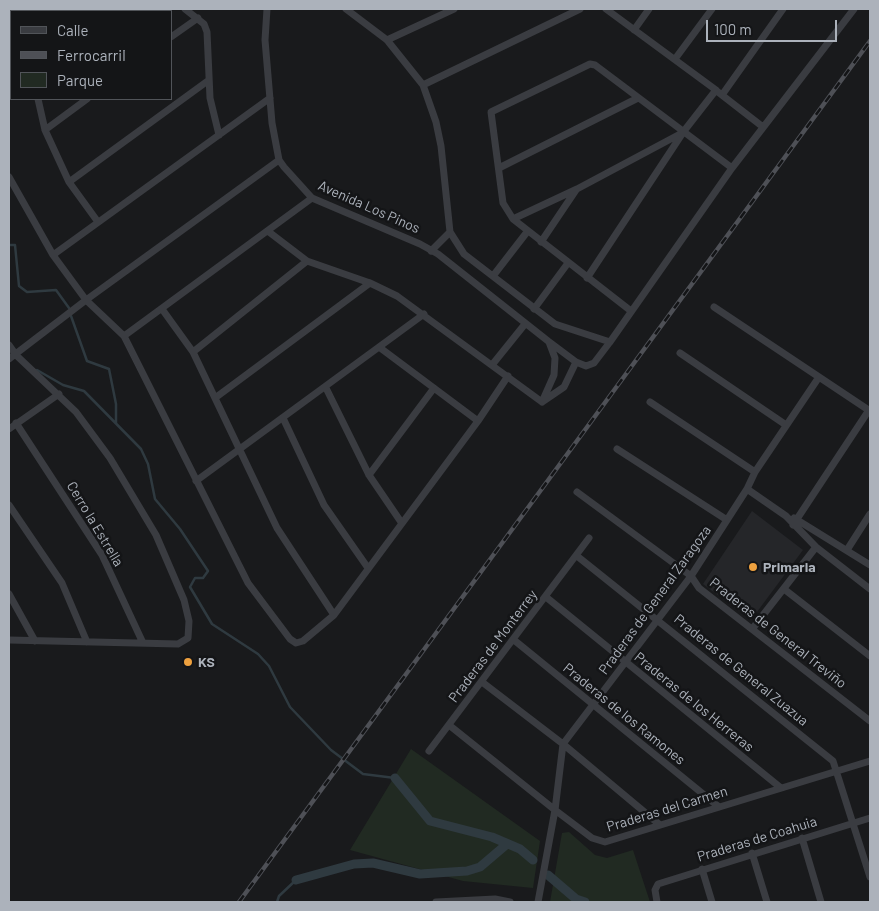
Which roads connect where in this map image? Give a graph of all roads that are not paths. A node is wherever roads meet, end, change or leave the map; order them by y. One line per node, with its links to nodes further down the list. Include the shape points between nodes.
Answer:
1 (186, 9): 13 (street)
2 (266, 9): 21 (street)
3 (346, 9): 16 (street)
4 (433, 9): 12 (street)
5 (454, 9): 12 (street)
6 (580, 9): 19 (street)
7 (606, 9): 14 (street)
8 (649, 9): 14 (street)
9 (712, 9): 17 (street)
10 (783, 9): 20 (street)
11 (854, 9): 25 (street)
12 (439, 16): 16 (street)
13 (198, 18): 15 (street); 18 (street, via 207,32)
14 (634, 30): 17 (street)
15 (172, 36)
16 (387, 40): 19 (street)
17 (674, 59): 20 (street)
18 (209, 80): 28 (street); 33 (street)
19 (423, 85): 39 (street, via 441,146)
20 (719, 92): 25 (street); 27 (street)
21 (270, 98): 28 (street); 29 (street)
22 (638, 98): 27 (street); 30 (street); 30 (street, via 590,64 491,112)
23 (38, 100): 26 (street)
24 (86, 100): 26 (street)
25 (763, 127): 31 (street)
26 (45, 130): 33 (street)
27 (684, 131): 31 (street); 34 (street); 47 (street)
28 (219, 134): 37 (street)
29 (278, 160): 35 (street, Avenida Los Pinos); 49 (street)
30 (498, 168): 36 (street, via 503,203)
31 (732, 168): 53 (street)
32 (9, 177): 43 (street)
33 (69, 182): 37 (street)
34 (577, 190): 36 (street); 41 (street)
35 (312, 198): 38 (street); 42 (street, Avenida Los Pinos)
36 (513, 219): 40 (street)
37 (98, 222): 43 (street)
38 (269, 232): 44 (street); 52 (street)
39 (450, 232): 42 (street); 46 (street, via 464,254)
40 (527, 232): 41 (street); 46 (street)
41 (541, 242): 45 (street)
42 (431, 251): 55 (street, Avenida Los Pinos)
43 (53, 255): 49 (street)
44 (307, 261): 48 (street); 61 (street)
45 (568, 264): 47 (street); 51 (street)
46 (493, 276): 51 (street)
47 (587, 278): 53 (street)
48 (370, 283): 54 (street); 72 (street)
49 (86, 300): 56 (street); 63 (street)
50 (714, 307): 68 (street)
51 (534, 308): 58 (street, via 555,324)
52 (162, 309): 56 (street); 61 (street)
53 (631, 311): 58 (street)
54 (424, 314): 60 (street); 66 (street)
55 (525, 324): 57 (street, Avenida Los Pinos); 66 (street)
56 (124, 336): 85 (street)
57 (548, 341): 65 (street, Avenida Los Pinos); 73 (street, via 555,358 554,375)
58 (610, 342): 65 (street, via 594,363 586,366)
59 (9, 345): 63 (street)
60 (379, 347): 69 (street); 70 (street)
61 (193, 352): 72 (street)
62 (680, 353): 79 (street)
63 (16, 355): 64 (street); 71 (street)
64 (9, 359)
65 (576, 362): 73 (street, via 564,387)
66 (492, 365): 67 (street)
67 (508, 376): 73 (street); 77 (street)
68 (819, 377): 75 (street); 79 (street, Praderas de General Zaragoza)
69 (326, 388): 76 (street); 84 (street)
70 (434, 388): 77 (street); 84 (street)
71 (59, 394): 78 (street); 111 (street, via 110,458 156,535 184,600 189,621 188,638 178,644)
72 (215, 398): 82 (street)
73 (542, 402)
74 (650, 402): 83 (street)
75 (869, 411): 92 (street)
76 (283, 418): 82 (street); 98 (street, via 324,505)
77 (478, 421): 91 (street)
78 (16, 424): 80 (street); 111 (street, Cerro la Estrella, via 102,555)
79 (786, 425): 83 (street, Praderas de General Zaragoza)
80 (9, 429)
81 (617, 448): 90 (street)
82 (240, 449): 85 (street); 104 (street, via 277,528)
83 (755, 472): 86 (street, Praderas de General Zaragoza)
84 (369, 475): 91 (street)
85 (196, 481): 104 (street, via 248,583 290,639 296,643 302,641)
86 (747, 489): 90 (street, Praderas de General Zaragoza); 92 (street)
87 (577, 492): 99 (street, Praderas de General Treviño)
88 (9, 505): 110 (street, via 62,583)
89 (870, 514): 95 (street)
90 (727, 520): 99 (street, Praderas de General Zaragoza)
91 (401, 522): 98 (street)
92 (795, 522): 94 (street); 95 (street)
93 (589, 538): 96 (street, Praderas de Monterrey)
94 (816, 547): 100 (street); 101 (street)
95 (847, 550): 97 (street)
96 (577, 556): 103 (street, Praderas de Monterrey); 105 (street, Praderas de General Zuazua)
97 (870, 565)
98 (368, 568): 104 (street)
99 (691, 576): 105 (street, Praderas de General Zaragoza); 106 (street, Praderas de General Treviño, via 699,588)
100 (870, 588)
101 (784, 589): 106 (street); 112 (street)
102 (9, 594): 108 (street)
103 (546, 597): 109 (street, Praderas de Monterrey); 113 (street, Praderas de los Herreras)
104 (334, 615)
105 (658, 620): 113 (street, Praderas de General Zaragoza); 121 (street, Praderas de General Zuazua, via 829,757)
106 (753, 628): 116 (street, Praderas de General Treviño)
107 (9, 640): 108 (street)
108 (35, 640): 110 (street)
109 (514, 640): 114 (street, Praderas de Monterrey); 115 (street, Praderas de los Ramones)
110 (87, 642): 111 (street)
111 (143, 643)
112 (870, 656)
113 (626, 663): 115 (street, Praderas de General Zaragoza); 122 (street, Praderas de los Herreras)
114 (482, 682): 117 (street, Praderas de Monterrey); 118 (street)
115 (592, 706): 118 (street, Praderas de General Zaragoza); 123 (street, Praderas de los Ramones)
116 (870, 721)
117 (449, 725): 119 (street, Praderas de Monterrey); 124 (street, Praderas del Carmen)
118 (562, 744): 124 (street); 127 (street)
119 (429, 751)
120 (870, 761): 121 (street, Praderas del Carmen)
121 (838, 771): 122 (street, Praderas del Carmen); 126 (street)
122 (781, 788): 123 (street, Praderas del Carmen)
123 (719, 807): 127 (street, Praderas del Carmen)
124 (555, 810): 127 (street, Praderas del Carmen, via 600,841 610,841); 135 (street)
125 (870, 818): 126 (street, Praderas de Coahuia)
126 (853, 824): 128 (street, Praderas de Coahuia); 131 (street)
127 (660, 825)
128 (802, 838): 129 (street, Praderas de Coahuia); 139 (street)
129 (752, 853): 130 (street, Praderas de Coahuia); 138 (street)
130 (702, 868): 136 (street, Praderas de Coahuia, via 658,884 655,890); 137 (street)
131 (870, 875)
132 (479, 901): 133 (street); 134 (street, via 495,899)
133 (436, 902)
134 (510, 902)
135 (538, 902)
136 (658, 902)
137 (712, 902)
138 (767, 902)
139 (821, 902)

